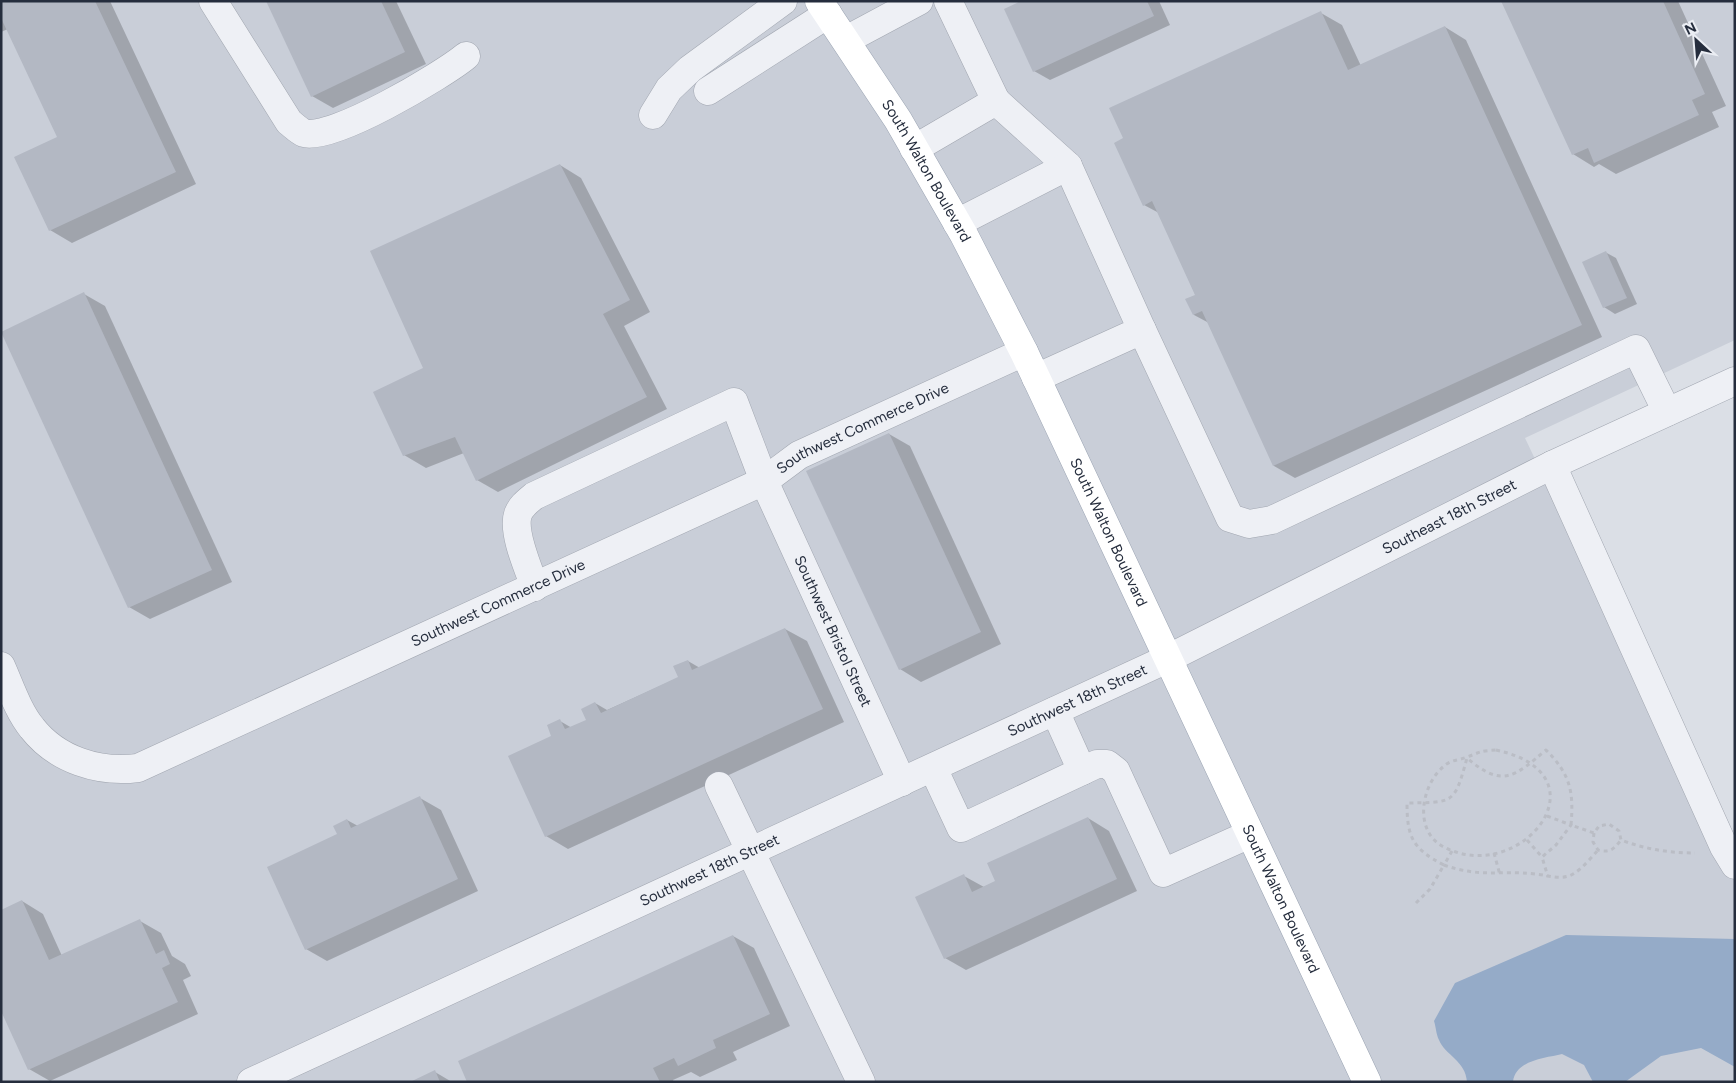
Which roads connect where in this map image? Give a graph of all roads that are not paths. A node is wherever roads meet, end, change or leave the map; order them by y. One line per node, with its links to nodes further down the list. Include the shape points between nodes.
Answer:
1 (214, 1): 7 (street, via 289,122 304,133 326,133 374,111 449,70)
2 (783, 1): 10 (street, via 690,69 669,89)
3 (919, 1): 6 (street)
4 (948, 1): 9 (street)
5 (823, 8): 6 (main road, South Walton Boulevard); 8 (street)
6 (846, 40): 11 (main road, South Walton Boulevard)
7 (466, 56)
8 (708, 91)
9 (996, 101): 11 (street); 12 (street)
10 (653, 115)
11 (914, 149): 13 (main road, South Walton Boulevard)
12 (1068, 166): 13 (street); 14 (street)
13 (957, 223): 15 (main road, South Walton Boulevard)
14 (1142, 330): 16 (street); 18 (street, via 1230,518 1249,524 1272,520 1636,349)
15 (1024, 352): 16 (main road, South Walton Boulevard); 20 (street, Southwest Commerce Drive, via 799,456)
16 (1036, 378): 22 (main road, South Walton Boulevard)
17 (1735, 381): 18 (street, Southeast 18th Street)
18 (1667, 412): 19 (street, Southeast 18th Street)
19 (1552, 465): 22 (street, Southeast 18th Street); 31 (street)
20 (764, 481): 21 (street, Southwest Commerce Drive); 21 (street, Southwest Bristol Street, via 734,402 534,496 522,506 518,515 522,551); 27 (street, Southwest Bristol Street)
21 (535, 586): 23 (street, Southwest Commerce Drive, via 138,768 98,769 60,752 32,729)
22 (1167, 659): 24 (street, Southwest 18th Street); 29 (main road, South Walton Boulevard)
23 (1, 666)
24 (1055, 711): 25 (street, Southwest 18th Street); 26 (street)
25 (933, 768): 26 (street, via 961,828); 27 (street, Southwest 18th Street)
26 (1082, 771): 29 (street, via 1097,764 1107,764 1116,771 1162,873)
27 (902, 782): 30 (street, Southwest 18th Street)
28 (719, 786): 30 (street)
29 (1250, 834): 34 (main road, South Walton Boulevard)
30 (752, 851): 32 (street, Southwest 18th Street); 33 (street)
31 (1730, 856)
32 (251, 1082)
33 (861, 1082)
34 (1367, 1082)

